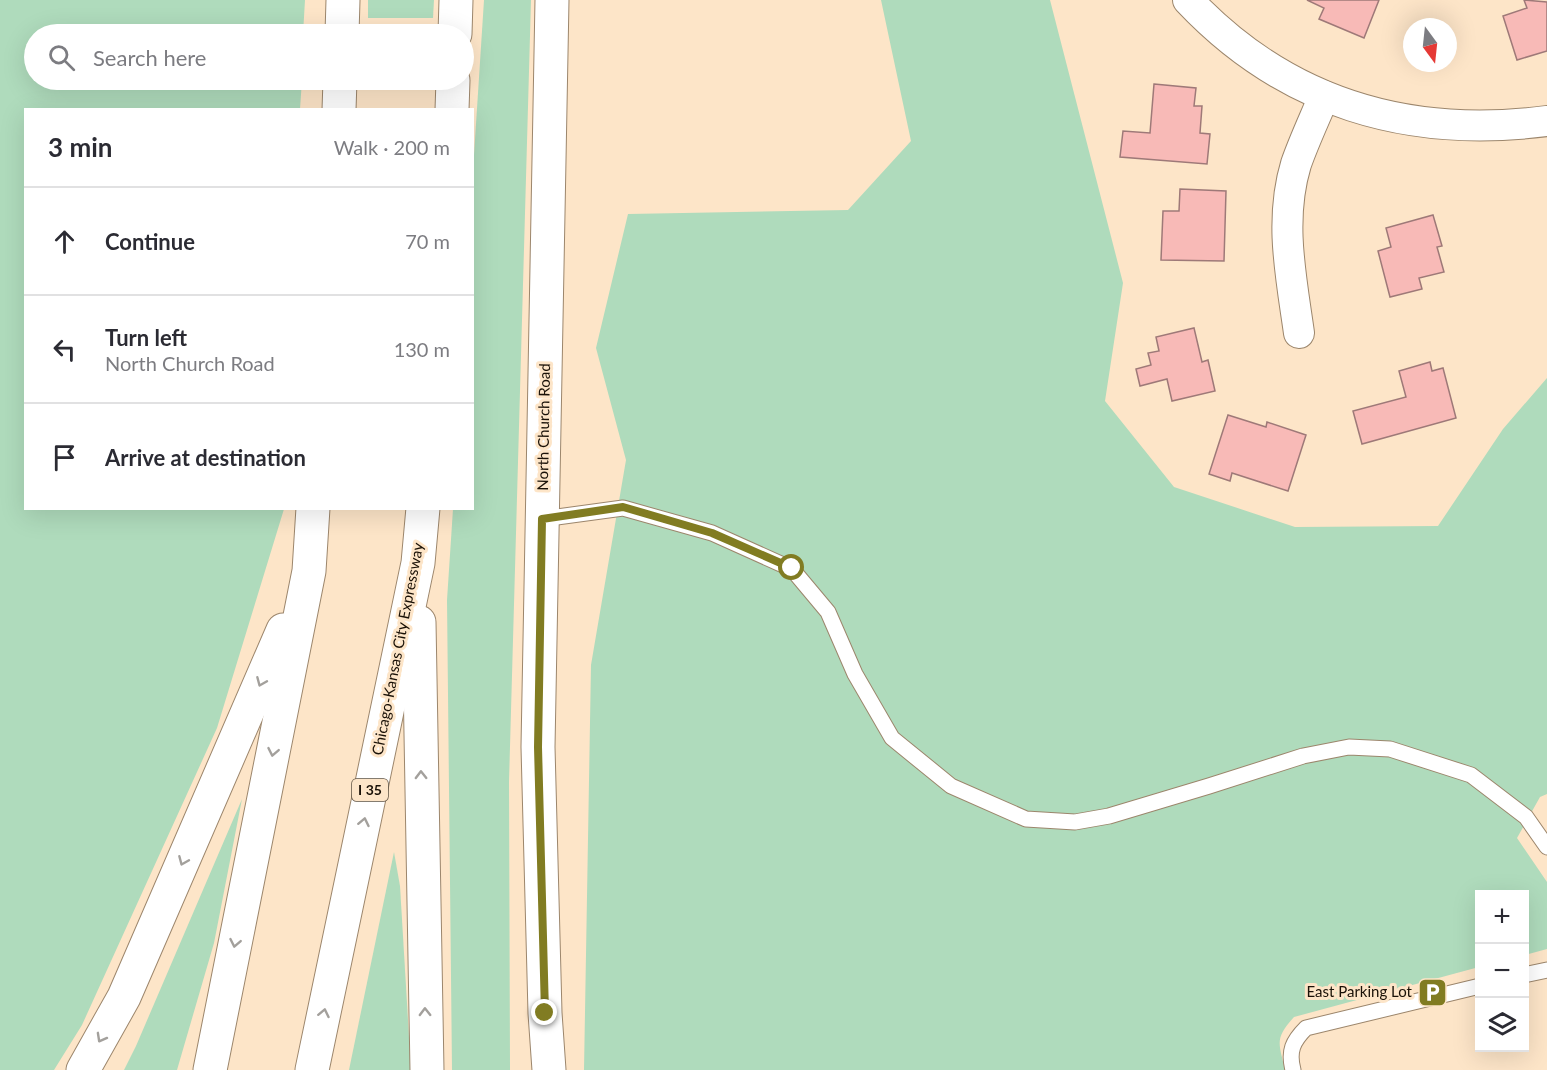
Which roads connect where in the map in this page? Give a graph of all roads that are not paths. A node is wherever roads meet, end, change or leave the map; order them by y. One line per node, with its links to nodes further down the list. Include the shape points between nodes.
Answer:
1 (343, 0): 5 (main road)
2 (456, 0): 6 (main road)
3 (552, 0): 16 (main road, North Church Road)
4 (1188, 0): 9 (street, via 1244,50)
5 (342, 24)
6 (455, 24)
7 (340, 90): 10 (main road)
8 (453, 90): 11 (main road)
9 (1324, 96): 12 (street, via 1415,122 1505,126); 13 (street, via 1296,164 1289,200 1287,240)
10 (339, 108)
11 (453, 108)
12 (1547, 120)
13 (1299, 333)
14 (313, 510): 18 (main road)
15 (423, 510): 17 (main road, Chicago-Kansas City Expressway / I 35)
16 (542, 519): 19 (lane, via 623,507 712,533 792,568 828,612 855,674 892,738 951,786 1026,819 1075,822 1108,816 1303,756 1349,747 1390,749 1471,775 1526,817); 27 (main road, North Church Road, via 538,747)
17 (418, 563): 25 (main road, Chicago-Kansas City Expressway / I 35, one-way to 17); 26 (main road, one-way to 17)
18 (309, 571): 23 (main road, one-way to 23, via 124,997); 24 (main road, one-way to 24)
19 (1547, 847)
20 (1547, 970): 21 (lane)
21 (1529, 974)
22 (1475, 987): 28 (lane, via 1306,1028 1293,1041)
23 (83, 1070)
24 (210, 1070)
25 (312, 1070)
26 (426, 1070)
27 (549, 1070)
28 (1293, 1070)

